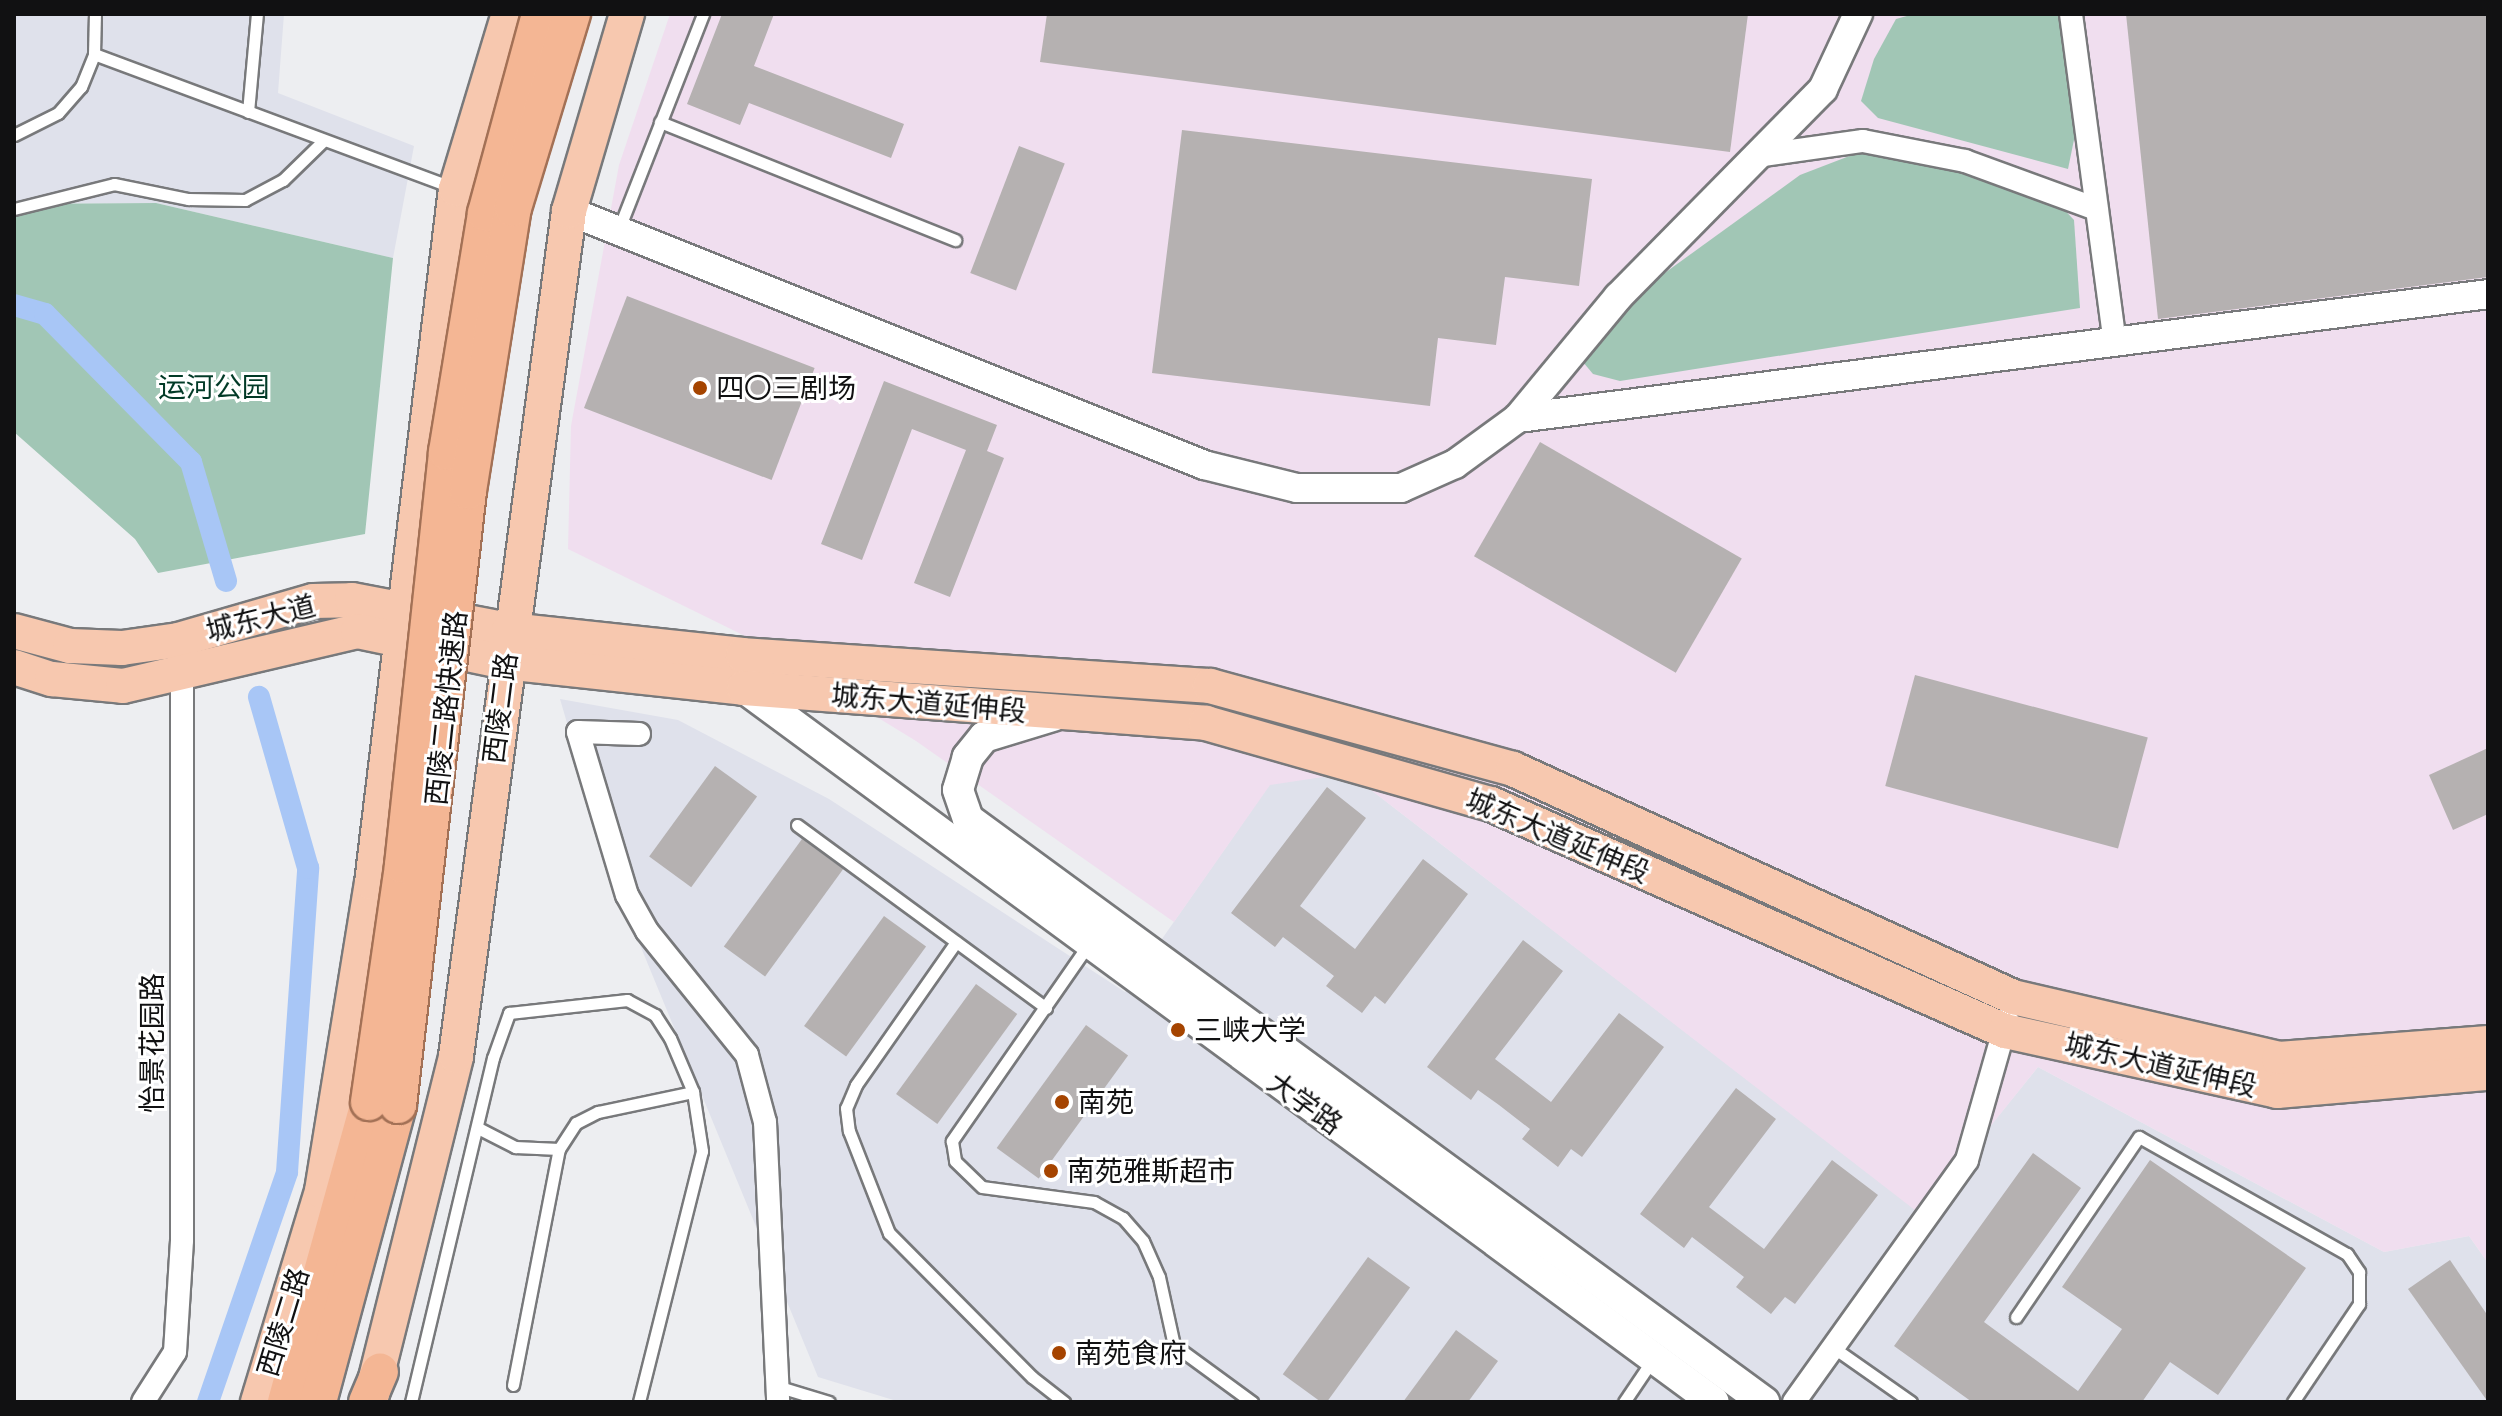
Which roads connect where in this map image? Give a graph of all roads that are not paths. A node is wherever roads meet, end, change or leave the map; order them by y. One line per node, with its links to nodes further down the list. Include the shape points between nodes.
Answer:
1 (95, 14): 10 (lane)
2 (257, 14): 11 (lane)
3 (509, 14): 16 (main road, 西陵二路)
4 (540, 14): 42 (highway, 西陵二路快速路, bridge, via 486,213 447,452)
5 (572, 14): 42 (highway, 西陵二路快速路, bridge, via 513,208)
6 (627, 14): 19 (main road, 西陵二路)
7 (703, 14): 12 (lane)
8 (1858, 14): 15 (street, via 1823,89)
9 (2071, 14): 18 (street)
10 (94, 54): 11 (lane); 13 (lane, via 81,87 58,113)
11 (248, 112): 14 (lane)
12 (660, 122): 20 (lane); 21 (lane)
13 (14, 135)
14 (324, 140): 16 (lane); 17 (lane, via 283,180 245,200 188,199 114,184)
15 (1763, 155): 18 (street, via 1863,141 1965,161); 24 (street, via 1618,297)
16 (456, 189): 25 (main road, 西陵二路)
17 (14, 209)
18 (2096, 209): 23 (street)
19 (569, 211): 20 (street); 27 (main road, 西陵二路)
20 (618, 231): 24 (street, via 1204,465 1297,488 1401,488 1455,464)
21 (955, 240)
22 (2488, 294): 23 (street)
23 (2115, 343): 24 (street)
24 (1518, 418)
25 (406, 622): 26 (main road, 城东大道, via 313,601 178,640 122,648 70,646); 27 (main road, 城东大道); 29 (main road, 城东大道, via 319,636); 52 (main road, 西陵二路, via 322,1191)
26 (14, 631)
27 (507, 646): 30 (main road, 城东大道延伸段); 36 (main road, 城东大道延伸段, via 743,655 1210,686 1513,769); 49 (main road, 西陵二路, via 456,1056)
28 (14, 667): 29 (main road, 城东大道, via 52,679 123,686)
29 (182, 674): 51 (street, 怡景花园路, via 182,1240 175,1352)
30 (744, 688): 31 (main road, 城东大道延伸段); 35 (main road, 大学路)
31 (1061, 714): 38 (main road, 城东大道延伸段, via 1206,723 1491,804); 62 (main road, 大学路, via 984,737 968,757 958,790 968,819)
32 (639, 734): 50 (street, via 578,732 627,895 647,931 747,1055 765,1122)
33 (797, 825): 34 (lane)
34 (956, 942): 37 (lane); 58 (lane, via 856,1085 846,1108 849,1131 889,1233 1012,1358)
35 (1089, 943): 37 (lane); 47 (main road, 大学路)
36 (2013, 997): 38 (street); 39 (main road, 城东大道延伸段, via 2279,1059)
37 (1046, 1008): 59 (lane, via 952,1141 955,1161 982,1187 1094,1202 1123,1218 1143,1241 1159,1277 1174,1345)
38 (2005, 1031): 40 (main road, 城东大道延伸段, via 2277,1091); 46 (street, via 1967,1160)
39 (2488, 1043)
40 (2488, 1073)
41 (693, 1092): 43 (lane, via 655,1015 627,1000 547,1006 509,1013); 44 (lane, via 598,1112 576,1123); 56 (lane, via 702,1151)
42 (383, 1103): 53 (highway, 西陵二路快速路); 54 (highway, 西陵二路快速路)
43 (478, 1128): 44 (lane, via 515,1147); 55 (lane)
44 (559, 1149): 48 (lane)
45 (2016, 1317): 65 (lane, via 2139,1137 2347,1254 2359,1272 2359,1304)
46 (1834, 1348): 63 (street); 64 (lane)
47 (1654, 1358): 60 (lane); 61 (main road, 大学路)
48 (513, 1385)
49 (372, 1392)
50 (779, 1395): 57 (lane)
51 (143, 1402)
52 (258, 1402)
53 (286, 1402)
54 (318, 1402)
55 (411, 1402)
56 (639, 1402)
57 (829, 1402)
58 (1064, 1402)
59 (1252, 1402)
60 (1624, 1402)
61 (1714, 1402)
62 (1764, 1402)
63 (1794, 1402)
64 (1911, 1402)
65 (2293, 1402)

